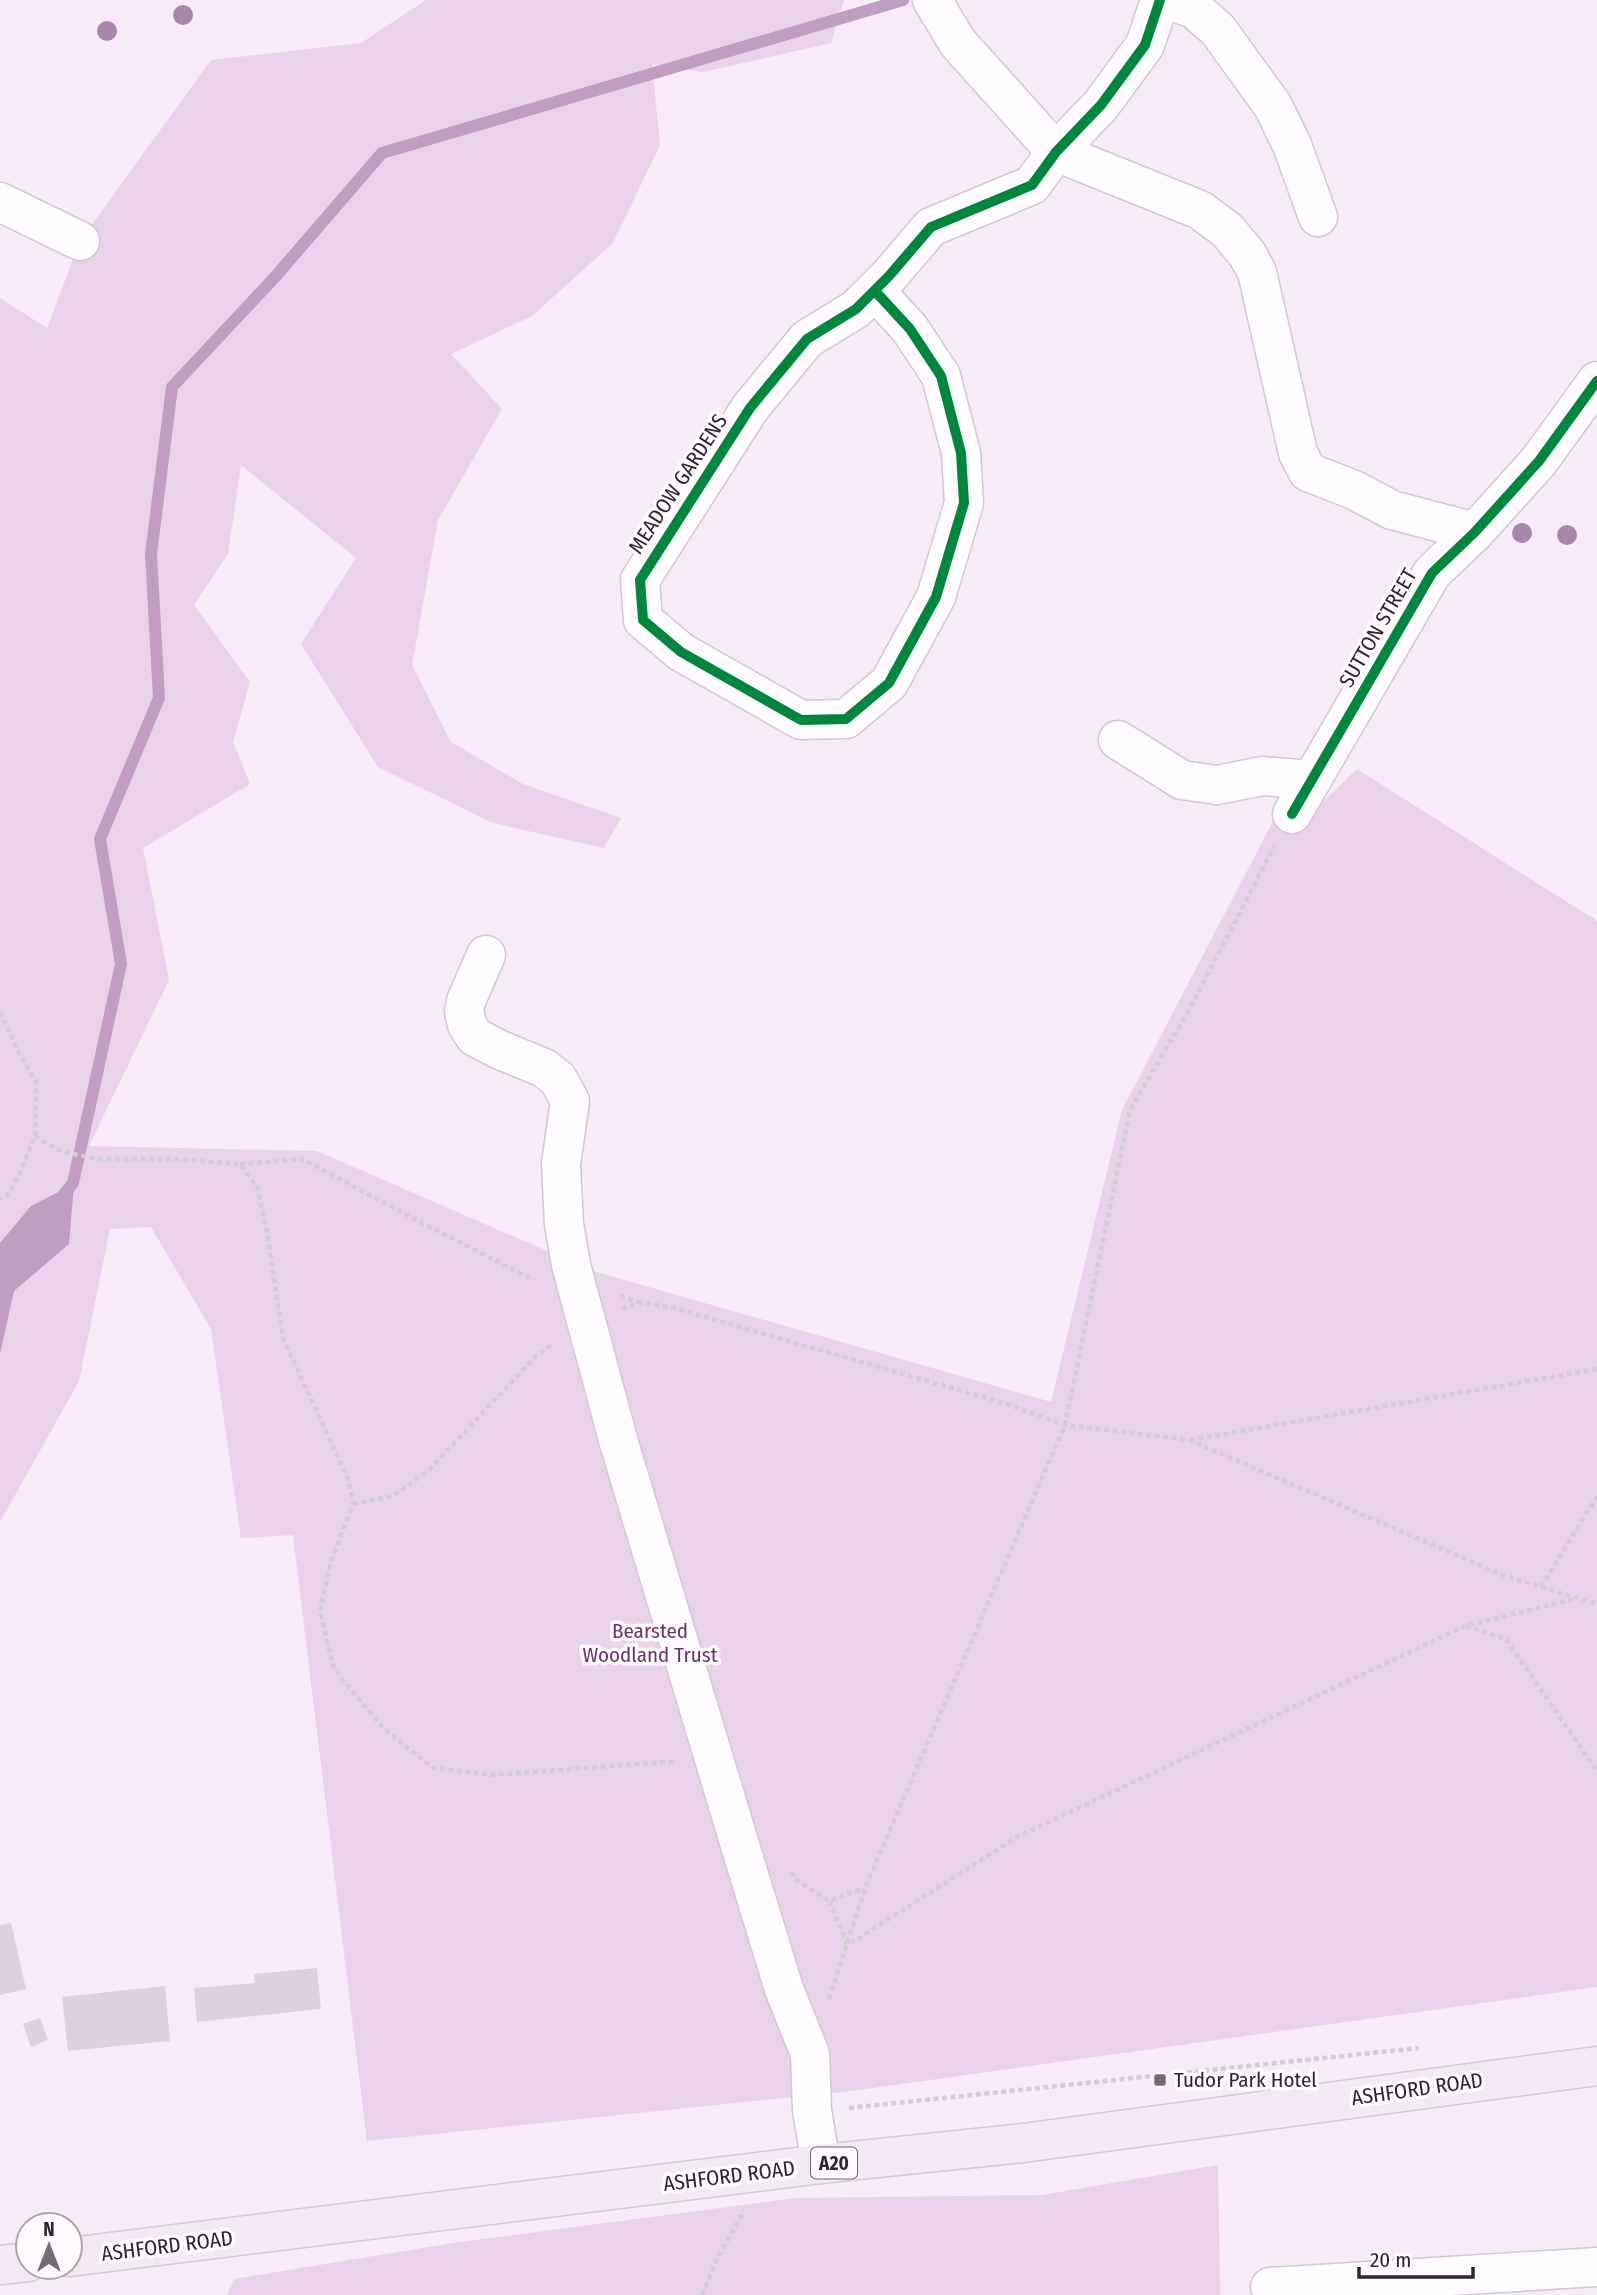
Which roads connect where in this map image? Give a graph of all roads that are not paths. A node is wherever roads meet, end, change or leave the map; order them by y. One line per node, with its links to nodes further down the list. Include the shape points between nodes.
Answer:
1 (932, 0): 4 (street, via 958,43)
2 (1160, 0): 4 (street, MEADOW GARDENS, via 1145,44 1101,106)
3 (1168, 0): 6 (street, via 1194,9 1218,30 1273,106)
4 (1056, 152): 8 (street, MEADOW GARDENS, via 1032,186 931,227); 10 (street, via 1200,210 1227,230 1247,254 1257,272 1298,453 1308,472 1392,510)
5 (0, 202): 7 (street)
6 (1318, 217)
7 (80, 241)
8 (875, 291): 8 (street, MEADOW GARDENS, via 910,329 941,376 961,453 964,503 936,597 889,683 846,719 801,720 681,652 643,620 640,580 750,408 807,339 856,309)
9 (1597, 381): 10 (street, SUTTON STREET, via 1539,461)
10 (1475, 532): 12 (street, SUTTON STREET, via 1432,573)
11 (1118, 740): 12 (street, via 1182,780 1217,785 1262,776)
12 (1312, 780): 13 (street, SUTTON STREET)
13 (1293, 814)
14 (486, 956): 16 (street, via 466,1001 467,1025 475,1037 544,1068 558,1079 570,1101 561,1164 564,1224 582,1306 784,1989 810,2054 812,2110)
15 (1597, 2066): 16 (main road, ASHFORD ROAD / A20, via 1037,2141)
16 (821, 2164): 17 (main road, ASHFORD ROAD / A20)
17 (84, 2256)
18 (1597, 2267): 19 (street)
19 (1270, 2287)

